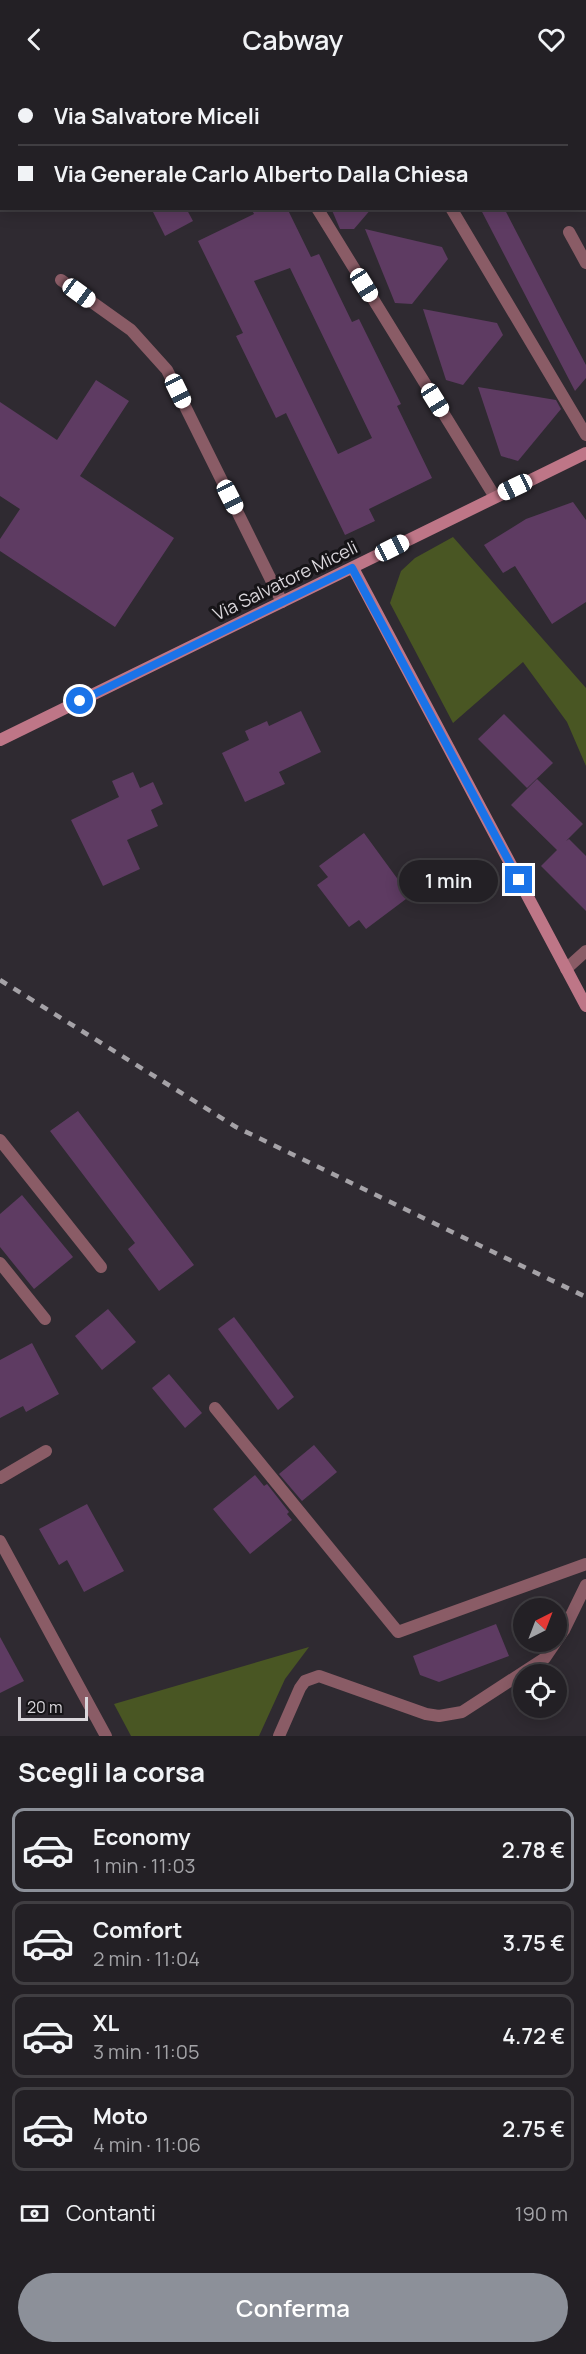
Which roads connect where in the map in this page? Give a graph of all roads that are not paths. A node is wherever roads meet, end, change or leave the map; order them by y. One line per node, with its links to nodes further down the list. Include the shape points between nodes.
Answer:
1 (318, 210): 8 (street)
2 (452, 210): 6 (street)
3 (569, 232): 4 (street)
4 (586, 263)
5 (61, 280): 10 (street, via 130,330 167,370)
6 (586, 435)
7 (586, 453): 8 (street, Via Salvatore Miceli)
8 (495, 496): 9 (street, Via Salvatore Miceli)
9 (352, 568): 10 (street, Via Salvatore Miceli); 13 (street)
10 (282, 602): 11 (street, Via Salvatore Miceli)
11 (0, 740)
12 (586, 951): 13 (street)
13 (566, 969): 14 (street)
14 (586, 1006)
15 (0, 1140): 17 (street)
16 (0, 1263): 18 (street)
17 (101, 1267)
18 (45, 1319)
19 (215, 1408): 23 (street, via 398,1632)
20 (46, 1451): 21 (street)
21 (0, 1478)
22 (0, 1541): 25 (street)
23 (586, 1564)
24 (586, 1585): 26 (street, via 545,1659 462,1712 426,1714 319,1676 305,1681 300,1688)
25 (106, 1736)
26 (279, 1736)

